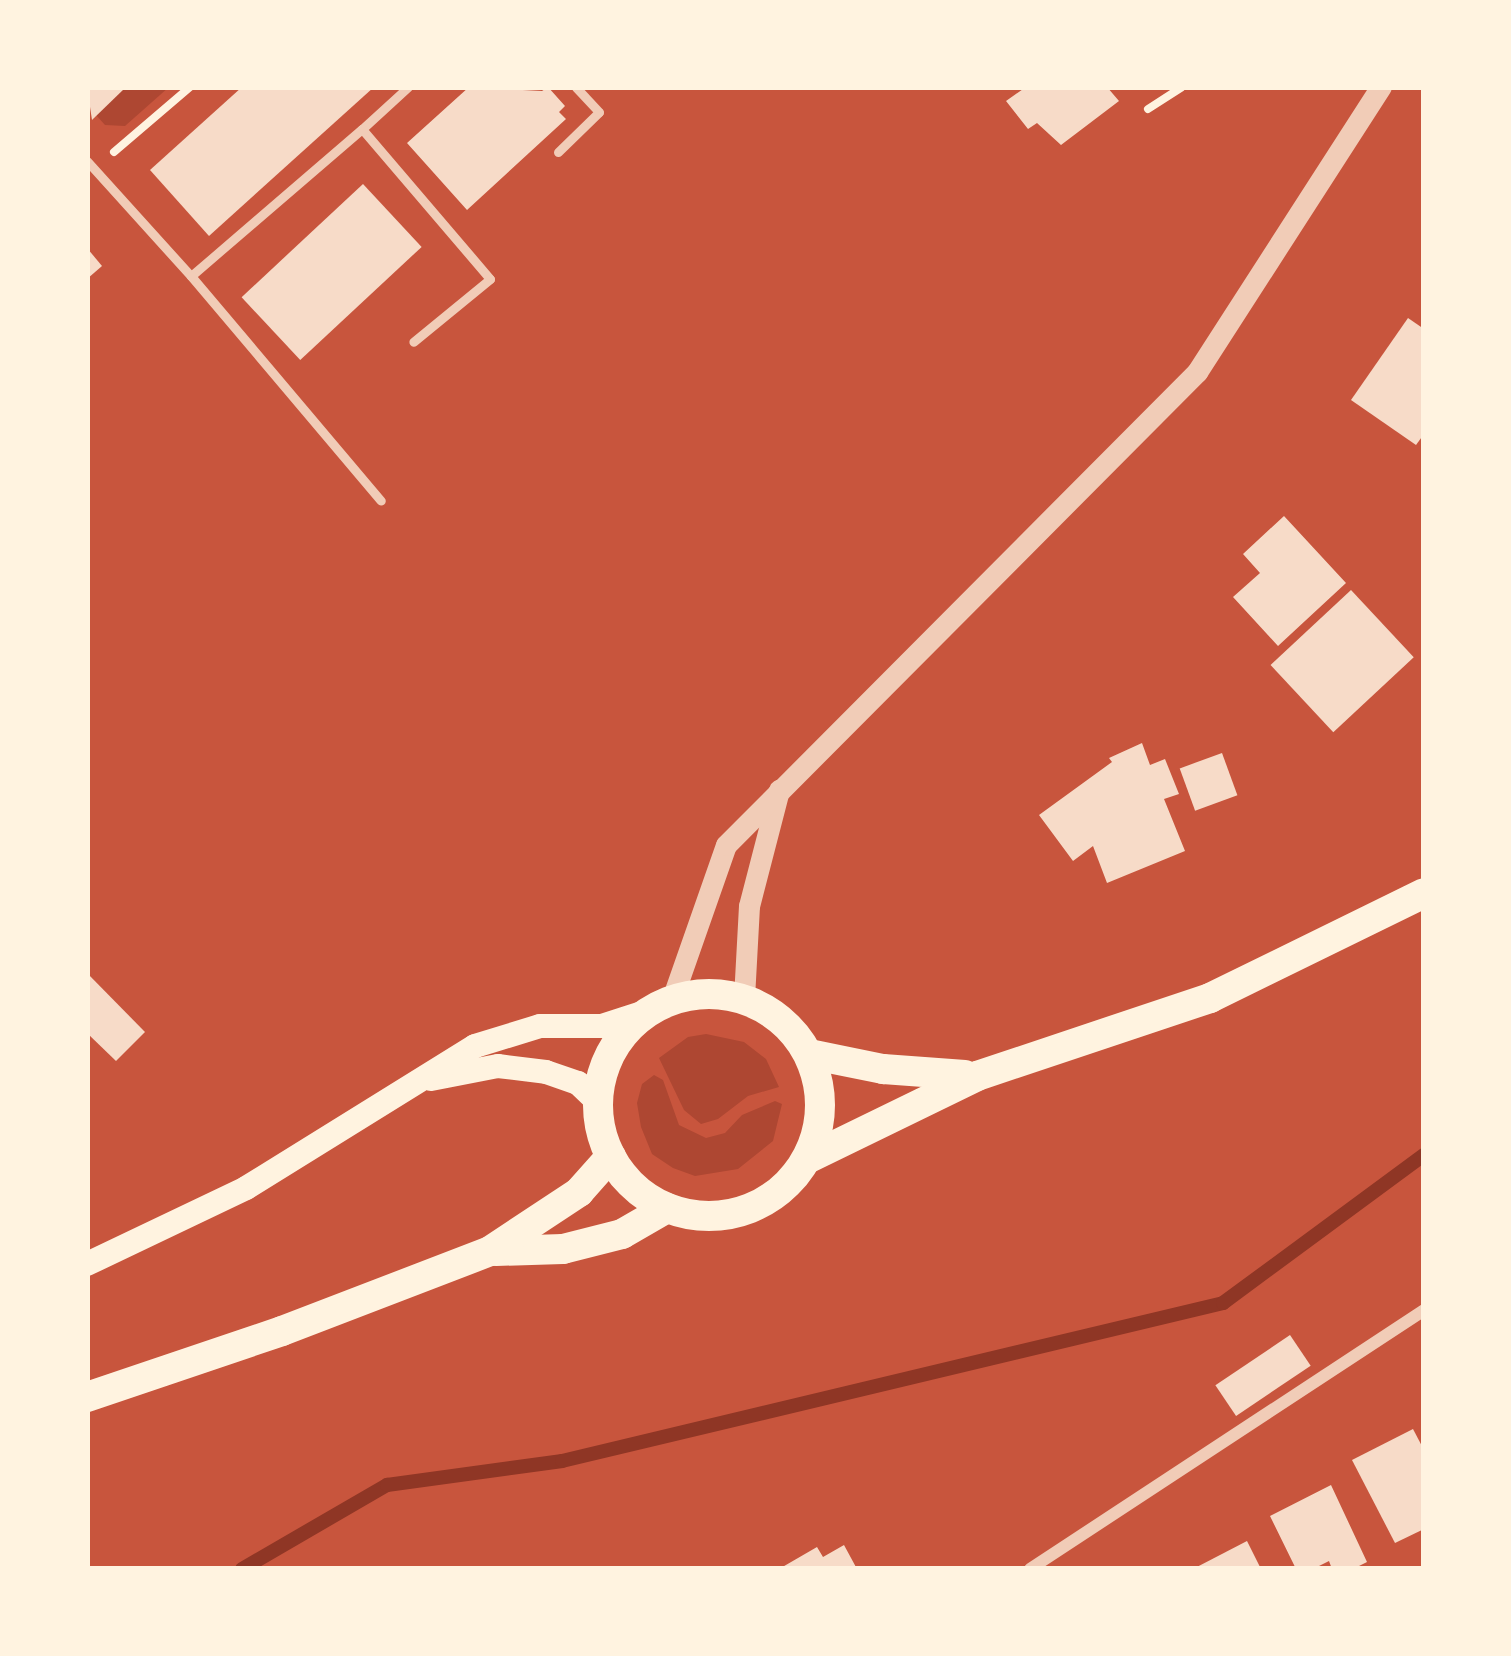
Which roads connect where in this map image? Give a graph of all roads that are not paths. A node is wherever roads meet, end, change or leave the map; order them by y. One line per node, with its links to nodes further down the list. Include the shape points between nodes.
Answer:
1 (408, 87): 4 (lane)
2 (576, 87): 5 (lane, via 599,112)
3 (1381, 87): 10 (street, via 1197,372)
4 (362, 129): 7 (lane); 8 (lane, via 490,279)
5 (558, 152)
6 (91, 165): 7 (lane)
7 (191, 276): 9 (lane)
8 (413, 342)
9 (381, 501)
10 (779, 789): 12 (street, via 749,906); 13 (street, via 727,845)
11 (1424, 893): 15 (main road, via 1210,998)
12 (744, 998): 13 (main road, via 696,994); 14 (main road, via 792,1030)
13 (660, 1005): 16 (main road, via 602,1026 540,1026 496,1039); 17 (main road, via 622,1036 604,1066)
14 (809, 1054): 15 (main road, via 883,1070); 19 (main road, via 820,1125)
15 (977, 1076): 19 (main road)
16 (417, 1082): 17 (main road, via 498,1066 578,1083); 22 (main road, via 246,1188)
17 (598, 1102): 18 (main road)
18 (610, 1156): 20 (main road, via 644,1196); 21 (main road, via 579,1192)
19 (807, 1160): 20 (main road, via 788,1185 730,1215)
20 (667, 1208): 21 (main road, via 622,1234 563,1249)
21 (490, 1251): 24 (main road)
22 (87, 1264)
23 (1424, 1310): 25 (street)
24 (87, 1397)
25 (1030, 1569)

